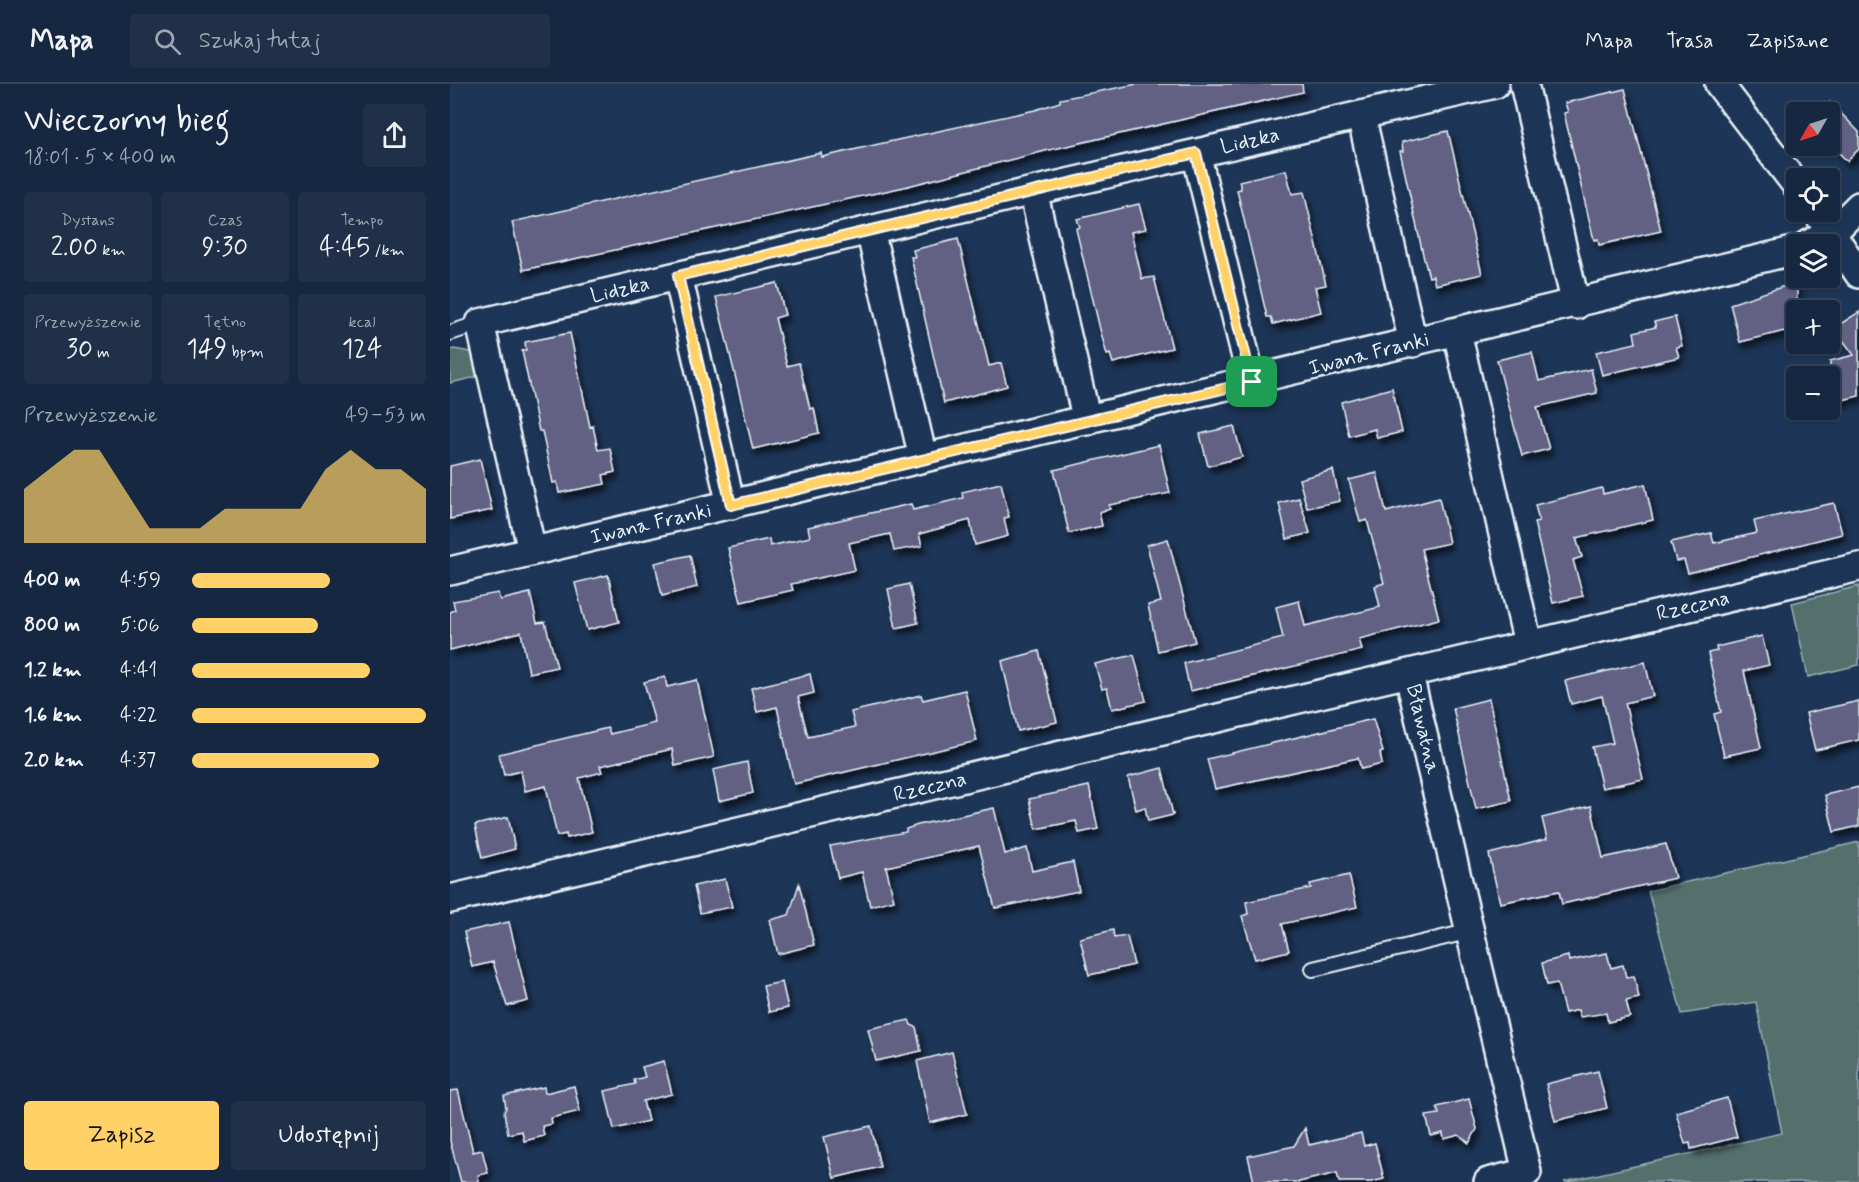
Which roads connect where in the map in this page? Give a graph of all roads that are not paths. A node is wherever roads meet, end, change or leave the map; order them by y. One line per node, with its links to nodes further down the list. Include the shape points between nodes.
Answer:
1 (1495, 84): 4 (street, Lidzka)
2 (1524, 84): 15 (street)
3 (1719, 84): 6 (street)
4 (1361, 115): 5 (street, Lidzka); 19 (street)
5 (1196, 153): 7 (street, Lidzka); 20 (street)
6 (1786, 172)
7 (1033, 191): 11 (street, Lidzka); 21 (street)
8 (1859, 206): 9 (street)
9 (1840, 215)
10 (1825, 222): 13 (street)
11 (870, 230): 14 (street, Lidzka); 22 (street)
12 (1786, 253): 15 (street, Iwana Franki)
13 (1859, 274)
14 (678, 276): 16 (street, Lidzka); 23 (street)
15 (1576, 305): 17 (street, Iwana Franki)
16 (480, 323): 18 (lane); 24 (street)
17 (1456, 332): 19 (street, Iwana Franki); 27 (street)
18 (450, 333)
19 (1413, 343): 20 (street, Iwana Franki)
20 (1252, 382): 21 (street, Iwana Franki)
21 (1087, 421): 22 (street, Iwana Franki)
22 (922, 458): 23 (street, Iwana Franki)
23 (731, 505): 24 (street, Iwana Franki)
24 (532, 551): 26 (street, Iwana Franki)
25 (1859, 567): 27 (street, Rzeczna)
26 (450, 571)
27 (1528, 644): 28 (street, Bławatna)
28 (1409, 675): 29 (street, Rzeczna); 30 (street, Bławatna)
29 (450, 899)
30 (1471, 931): 31 (lane); 32 (street, Bławatna, via 1527,1172)
31 (1313, 969)
32 (1488, 1182)

